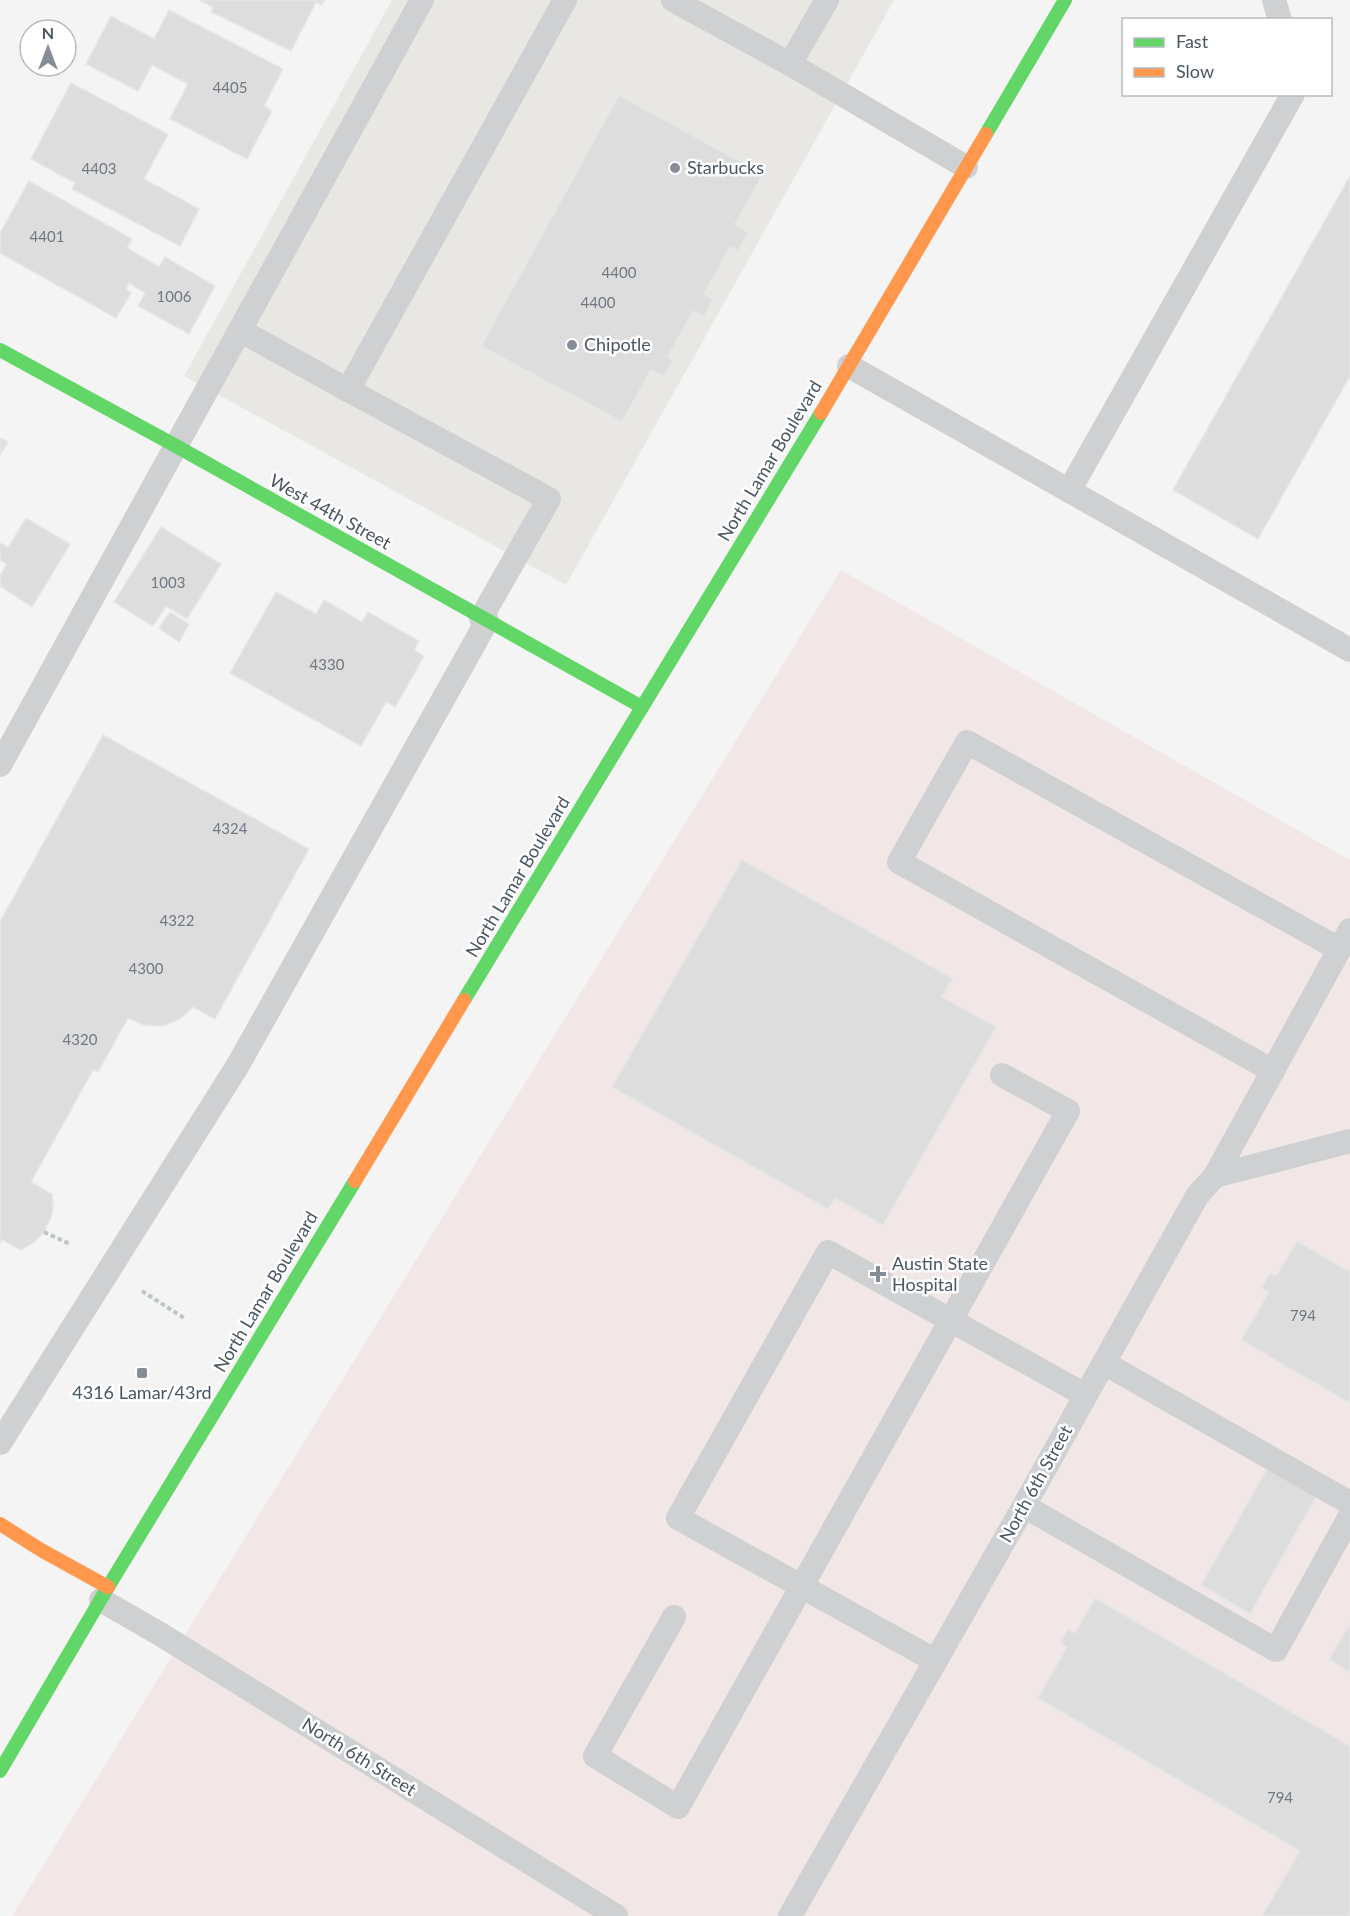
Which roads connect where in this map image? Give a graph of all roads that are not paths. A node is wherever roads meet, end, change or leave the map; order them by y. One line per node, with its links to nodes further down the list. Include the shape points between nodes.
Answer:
1 (422, 0): 11 (lane)
2 (565, 0): 14 (lane)
3 (673, 0): 8 (lane)
4 (827, 0): 8 (lane)
5 (1065, 0): 10 (main road, North Lamar Boulevard)
6 (1274, 0): 7 (lane)
7 (1279, 18)
8 (790, 64): 10 (lane)
9 (1292, 96): 16 (lane)
10 (966, 167): 13 (main road, North Lamar Boulevard)
11 (241, 331): 14 (lane); 15 (lane)
12 (0, 350): 15 (main road, West 44th Street)
13 (849, 366): 16 (lane); 19 (main road, North Lamar Boulevard)
14 (348, 390): 17 (lane, via 549,499)
15 (176, 446): 17 (main road, West 44th Street); 20 (lane)
16 (1069, 491): 18 (lane)
17 (484, 619): 19 (main road, West 44th Street); 29 (lane, via 238,1065)
18 (1350, 650)
19 (642, 707): 35 (main road, North Lamar Boulevard)
20 (1, 762)
21 (1345, 939): 22 (lane, North 6th Street); 22 (lane, via 967,742 899,862)
22 (1273, 1071): 25 (lane, North 6th Street)
23 (1002, 1075): 26 (lane, via 1068,1111)
24 (1350, 1141): 25 (lane)
25 (1215, 1176): 27 (lane, North 6th Street, via 1197,1196)
26 (951, 1321): 28 (lane); 34 (lane); 34 (lane, via 828,1252 678,1518)
27 (1104, 1363): 28 (lane, North 6th Street); 30 (lane)
28 (1085, 1395): 31 (lane, North 6th Street)
29 (0, 1443)
30 (1350, 1503)
31 (1024, 1506): 32 (lane, via 1276,1650); 37 (lane, North 6th Street)
32 (1350, 1516)
33 (0, 1524): 35 (main road)
34 (800, 1585): 36 (lane, via 678,1807 595,1756); 37 (lane)
35 (105, 1594): 38 (main road, North Lamar Boulevard); 39 (lane, North 6th Street, via 160,1634)
36 (674, 1617)
37 (936, 1661): 40 (lane, North 6th Street)
38 (0, 1771)
39 (616, 1916)
40 (790, 1916)

